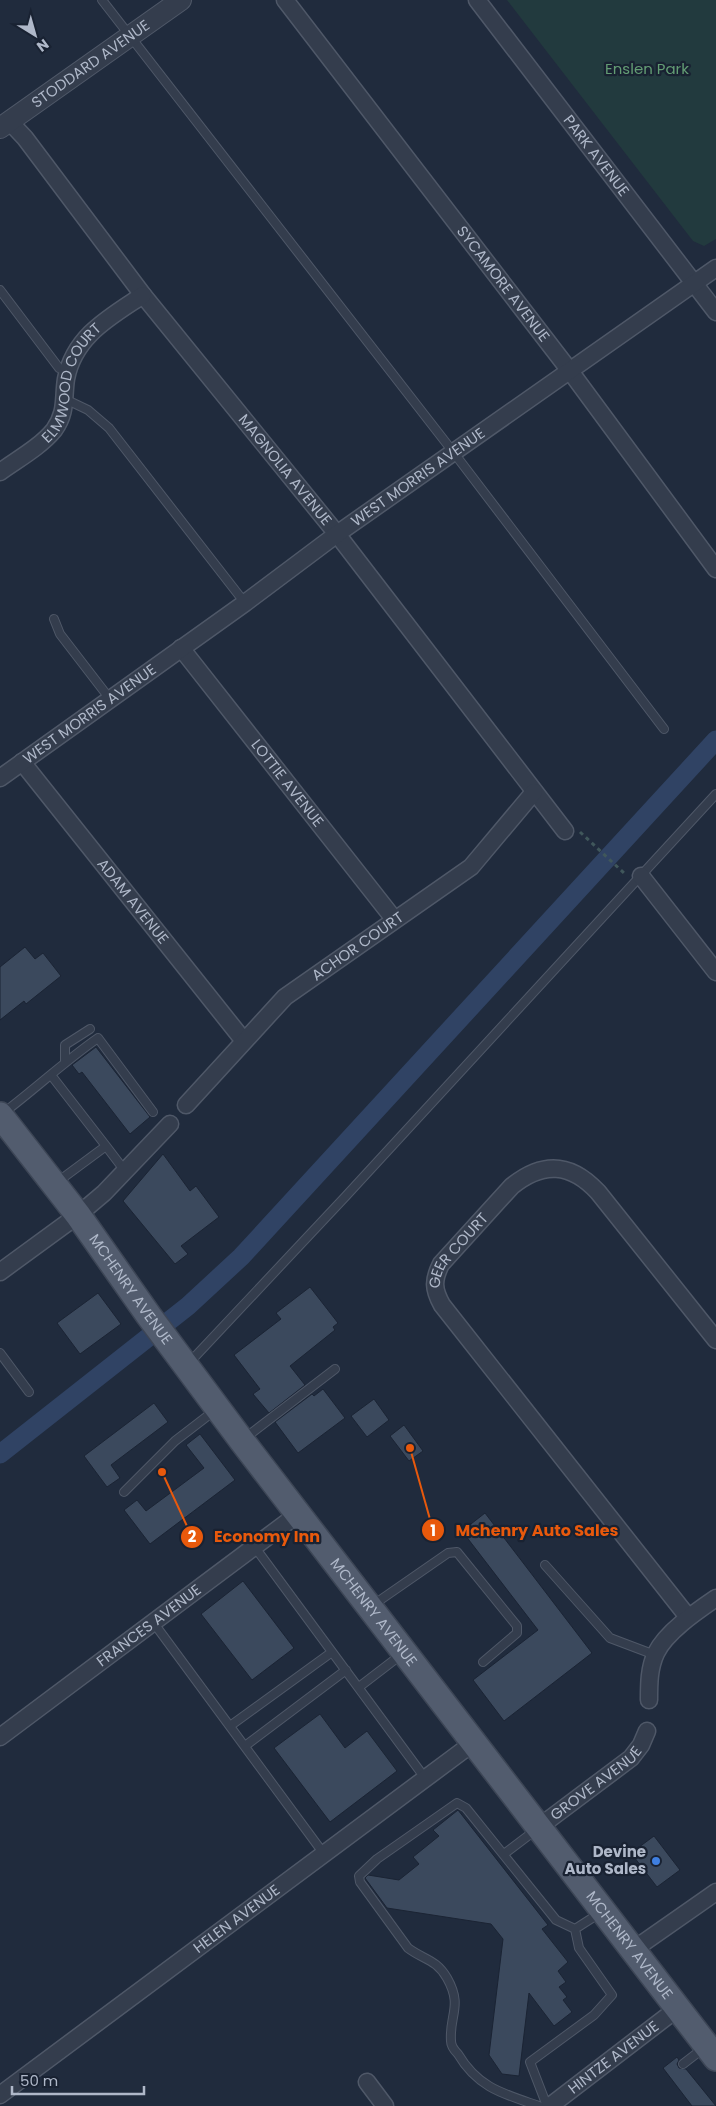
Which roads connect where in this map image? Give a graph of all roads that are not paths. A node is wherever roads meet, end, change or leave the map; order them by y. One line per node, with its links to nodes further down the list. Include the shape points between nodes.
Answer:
1 (102, 0): 5 (lane)
2 (181, 0): 5 (street, STODDARD AVENUE)
3 (285, 0): 12 (street, SYCAMORE AVENUE)
4 (477, 0): 8 (street, PARK AVENUE)
5 (130, 37): 6 (street, STODDARD AVENUE); 15 (lane)
6 (3, 121): 10 (street, MAGNOLIA AVENUE, via 25,138)
7 (716, 268): 8 (street, WEST MORRIS AVENUE)
8 (695, 283): 11 (street, PARK AVENUE); 12 (street, WEST MORRIS AVENUE)
9 (0, 290): 13 (lane, via 59,368)
10 (143, 295): 13 (street, ELMWOOD COURT, via 98,324 74,354); 17 (street, MAGNOLIA AVENUE)
11 (716, 312)
12 (570, 371): 15 (street, WEST MORRIS AVENUE); 18 (street, SYCAMORE AVENUE)
13 (68, 372): 14 (street, ELMWOOD COURT)
14 (65, 399): 16 (street, ELMWOOD COURT, via 62,415 54,429 43,441); 19 (lane, via 88,410 110,428)
15 (454, 453): 17 (street, WEST MORRIS AVENUE); 23 (lane)
16 (0, 472)
17 (337, 534): 19 (street, WEST MORRIS AVENUE); 26 (street, MAGNOLIA AVENUE)
18 (716, 569)
19 (246, 603): 21 (street, WEST MORRIS AVENUE)
20 (54, 620): 22 (lane, via 60,634)
21 (181, 648): 22 (street, WEST MORRIS AVENUE); 30 (street, LOTTIE AVENUE)
22 (110, 699): 24 (street, WEST MORRIS AVENUE)
23 (664, 729)
24 (22, 762): 25 (street, WEST MORRIS AVENUE); 33 (street, ADAM AVENUE)
25 (0, 778)
26 (534, 792): 28 (street, MAGNOLIA AVENUE); 30 (street, ACHOR COURT, via 471,867)
27 (716, 794): 29 (lane)
28 (565, 831)
29 (641, 876): 31 (street); 47 (lane)
30 (394, 919): 33 (street, ACHOR COURT, via 285,997)
31 (716, 972)
32 (90, 1028): 34 (lane, via 65,1045)
33 (244, 1040): 36 (street, ACHOR COURT)
34 (65, 1062): 35 (lane); 37 (lane, via 98,1038)
35 (51, 1075): 38 (lane); 40 (lane)
36 (186, 1105)
37 (153, 1112)
38 (0, 1115): 42 (main road, MCHENRY AVENUE)
39 (170, 1124): 41 (street)
40 (106, 1146): 41 (lane); 42 (lane)
41 (125, 1171): 43 (street)
42 (54, 1184): 43 (main road, MCHENRY AVENUE)
43 (78, 1214): 44 (street); 47 (main road, MCHENRY AVENUE)
44 (0, 1272)
45 (716, 1340): 58 (street, GEER COURT, via 598,1192 586,1180 564,1170 551,1168 524,1176 441,1264 435,1277 435,1293 442,1305)
46 (0, 1353): 49 (lane)
47 (180, 1358): 50 (main road, MCHENRY AVENUE)
48 (335, 1369): 51 (lane)
49 (29, 1392)
50 (218, 1408): 51 (main road, MCHENRY AVENUE); 52 (lane, via 175,1441)
51 (242, 1441): 53 (main road, MCHENRY AVENUE)
52 (124, 1492)
53 (298, 1514): 54 (street, FRANCES AVENUE); 57 (main road, MCHENRY AVENUE)
54 (254, 1546): 59 (street, FRANCES AVENUE); 60 (lane)
55 (545, 1565): 62 (lane, via 610,1638)
56 (716, 1598): 58 (street)
57 (369, 1607): 61 (main road, MCHENRY AVENUE); 63 (lane, via 448,1553 458,1552 517,1626 517,1633)
58 (688, 1617): 62 (street)
59 (153, 1622): 67 (lane); 69 (street, FRANCES AVENUE)
60 (332, 1652): 64 (lane); 67 (lane)
61 (404, 1653): 65 (lane); 70 (main road, MCHENRY AVENUE)
62 (655, 1655): 66 (street)
63 (483, 1662)
64 (346, 1670): 65 (lane); 71 (lane)
65 (359, 1687): 72 (lane)
66 (649, 1700)
67 (230, 1726): 71 (lane)
68 (647, 1731): 73 (street, GROVE AVENUE, via 631,1758)
69 (0, 1737)
70 (472, 1743): 72 (street, HELEN AVENUE); 73 (main road, MCHENRY AVENUE)
71 (245, 1746): 74 (lane)
72 (425, 1778): 74 (street, HELEN AVENUE)
73 (538, 1827): 75 (lane); 77 (main road, MCHENRY AVENUE)
74 (324, 1854): 84 (street, HELEN AVENUE)
75 (504, 1854): 78 (lane, via 556,1920); 86 (lane, via 466,1808 457,1803 378,1858 359,1876 360,1882 408,1948 433,1961 446,1977 455,1996 451,2043 466,2069 492,2089)
76 (716, 1892): 79 (street)
77 (603, 1912): 78 (lane); 79 (main road, MCHENRY AVENUE)
78 (574, 1928): 87 (lane, via 580,1948 612,1995 594,2015 530,2062)
79 (633, 1950): 80 (main road, MCHENRY AVENUE)
80 (678, 2008): 81 (main road, MCHENRY AVENUE); 87 (street, HINTZE AVENUE)
81 (711, 2052): 82 (lane)
82 (683, 2064)
83 (367, 2082): 85 (street)
84 (0, 2095)
85 (386, 2106)
86 (539, 2106)
87 (549, 2106)

